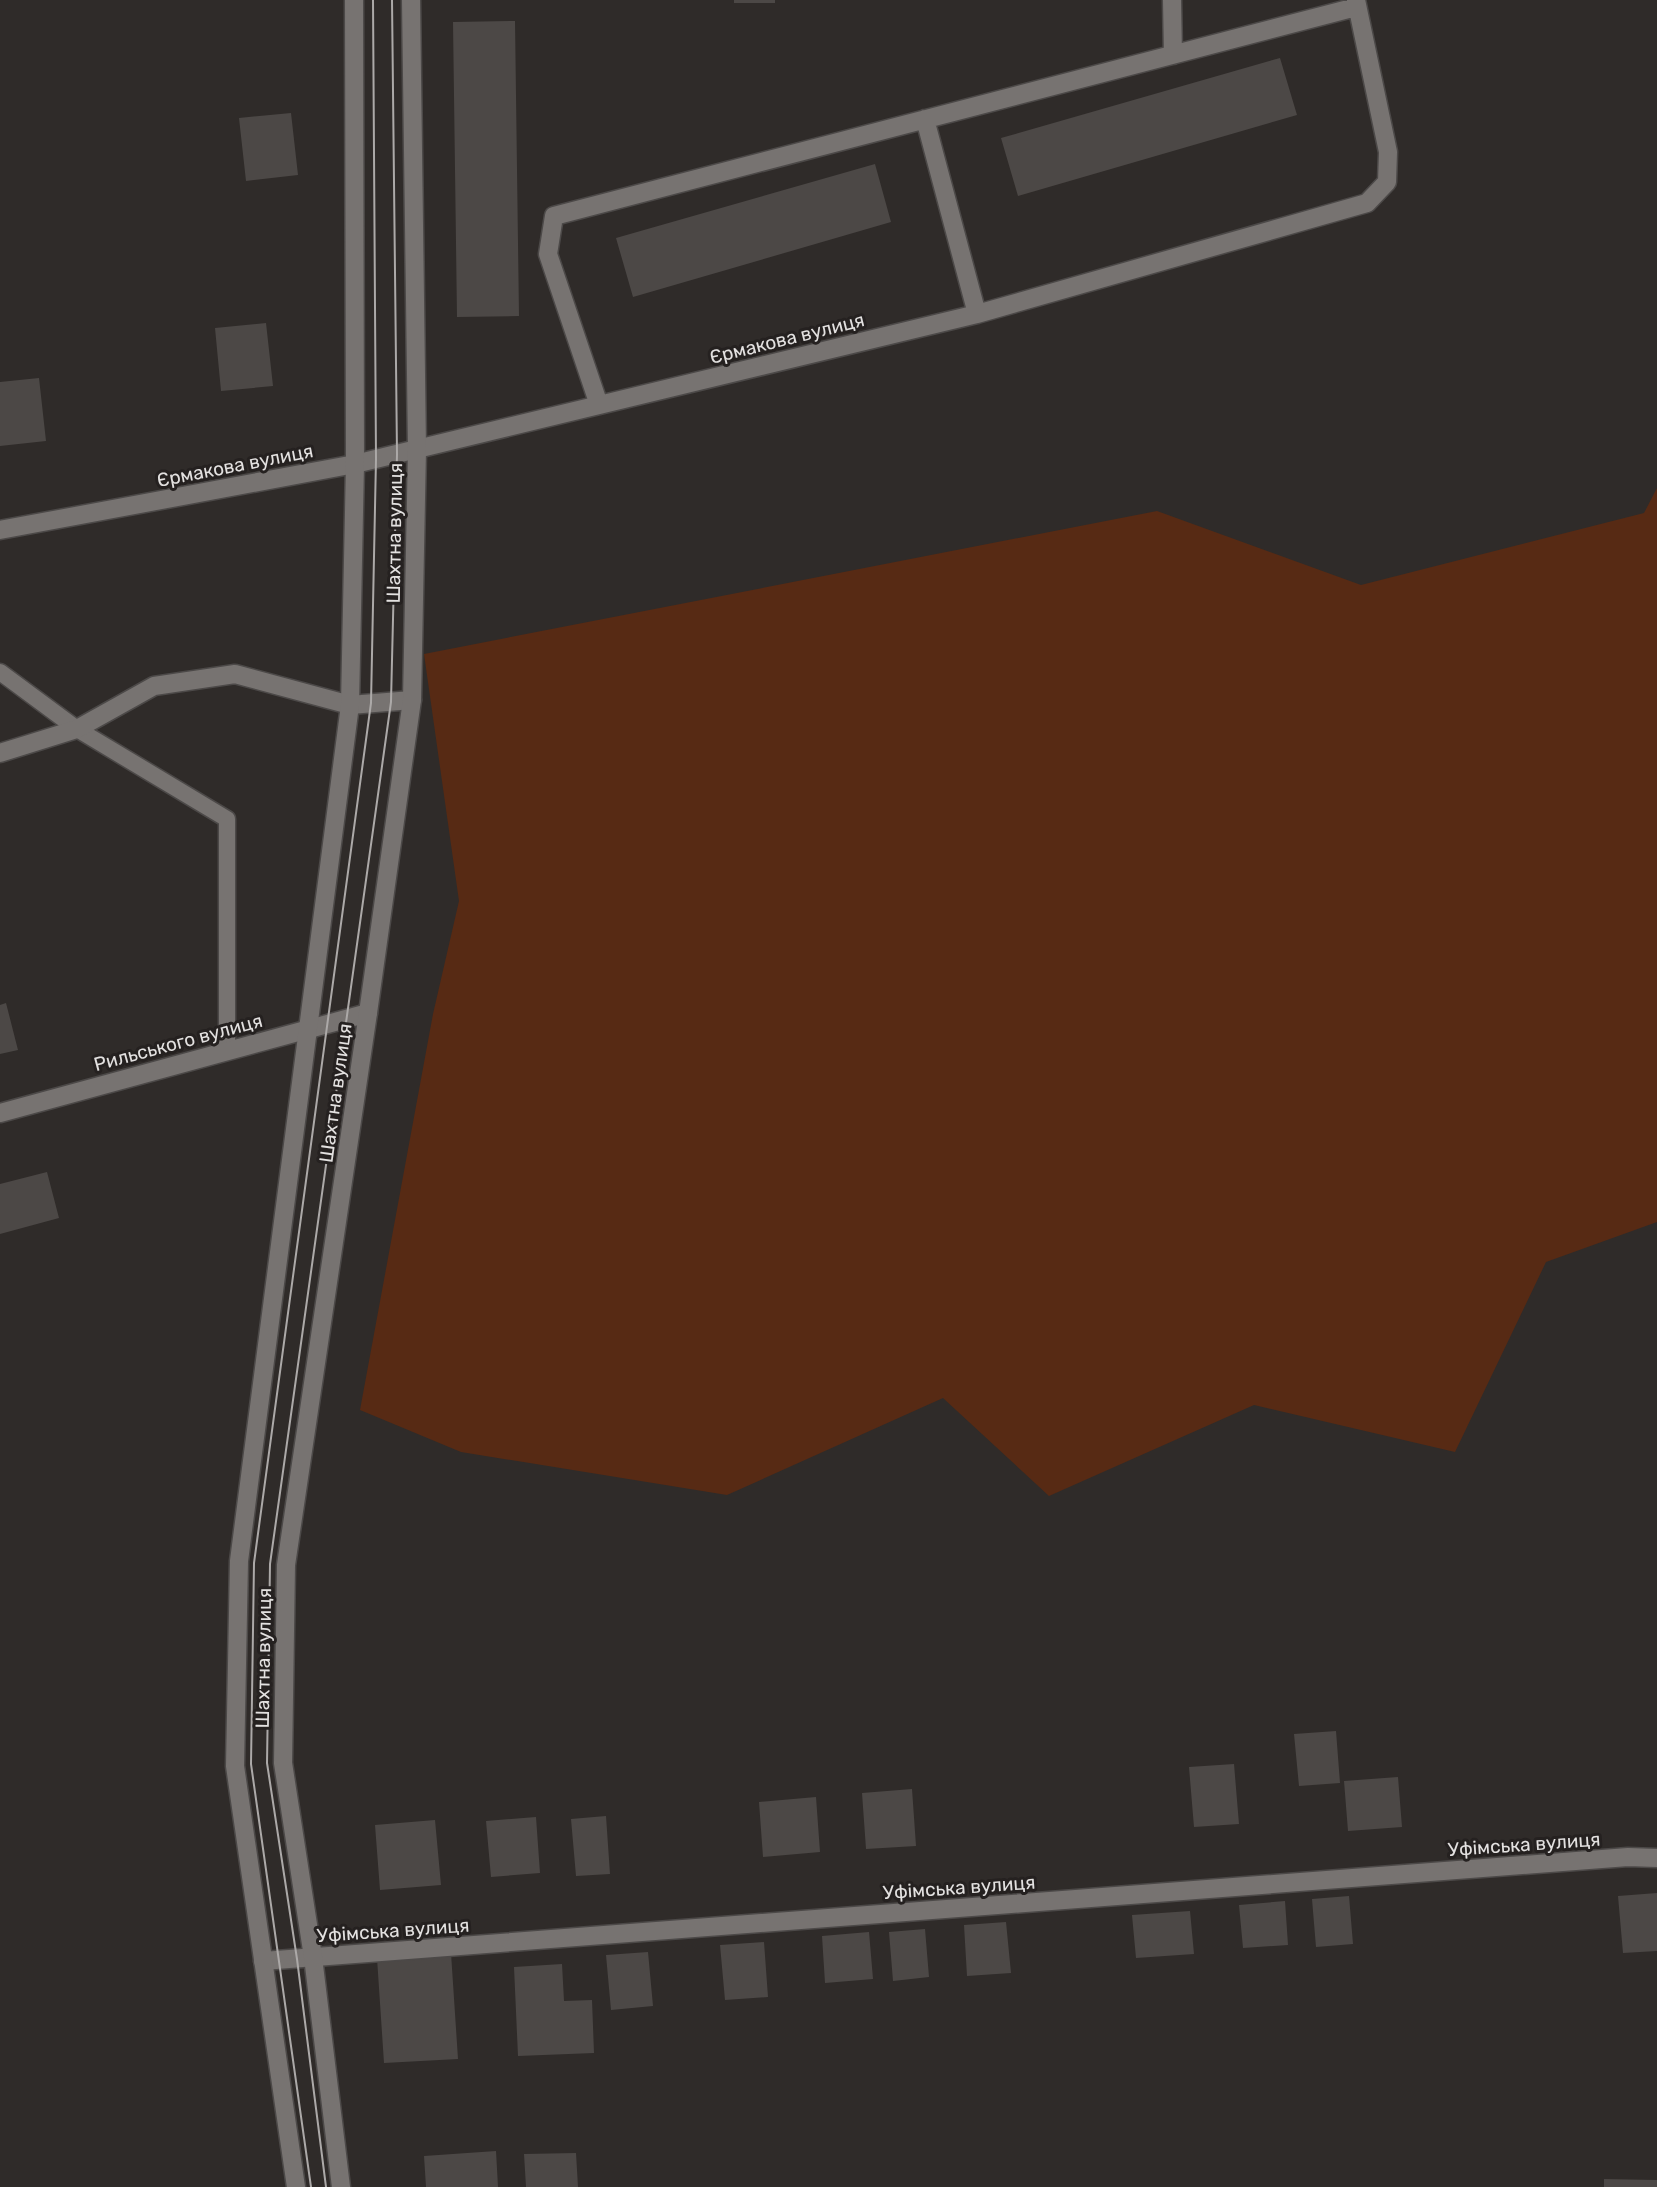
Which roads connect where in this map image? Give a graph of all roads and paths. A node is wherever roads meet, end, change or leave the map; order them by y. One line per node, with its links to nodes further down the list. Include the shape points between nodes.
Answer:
1 (354, 0): 10 (street, Шахтна вулиця)
2 (411, 0): 9 (street, Шахтна вулиця)
3 (1172, 0): 5 (street)
4 (1356, 4): 5 (street); 7 (street, Єрмакова вулиця, via 1388,152 1387,182 1367,203)
5 (1173, 55): 6 (street)
6 (925, 119): 7 (street); 8 (street, via 554,216 548,254)
7 (977, 314): 8 (street, Єрмакова вулиця)
8 (599, 405): 9 (street, Єрмакова вулиця)
9 (417, 449): 10 (street, Єрмакова вулиця); 13 (street, Шахтна вулиця)
10 (355, 464): 11 (street, Єрмакова вулиця); 14 (street, Шахтна вулиця)
11 (0, 530)
12 (0, 672): 15 (lane)
13 (412, 700): 14 (street); 17 (street, Шахтна вулиця)
14 (350, 705): 15 (street, via 235,674 154,686); 18 (street, Шахтна вулиця)
15 (77, 729): 16 (street); 19 (lane, via 227,819)
16 (0, 753)
17 (368, 1013): 18 (street, Рильського вулиця); 22 (street, Шахтна вулиця, via 286,1565 283,1763)
18 (309, 1028): 19 (street, Рильського вулиця); 23 (street, Шахтна вулиця, via 239,1561 235,1766)
19 (227, 1050): 20 (street, Рильського вулиця)
20 (0, 1113)
21 (1657, 1858): 22 (street, Уфімська вулиця)
22 (313, 1957): 23 (street, Уфімська вулиця); 25 (street, Шахтна вулиця)
23 (263, 1961): 24 (street, Шахтна вулиця)
24 (296, 2187)
25 (341, 2187)

